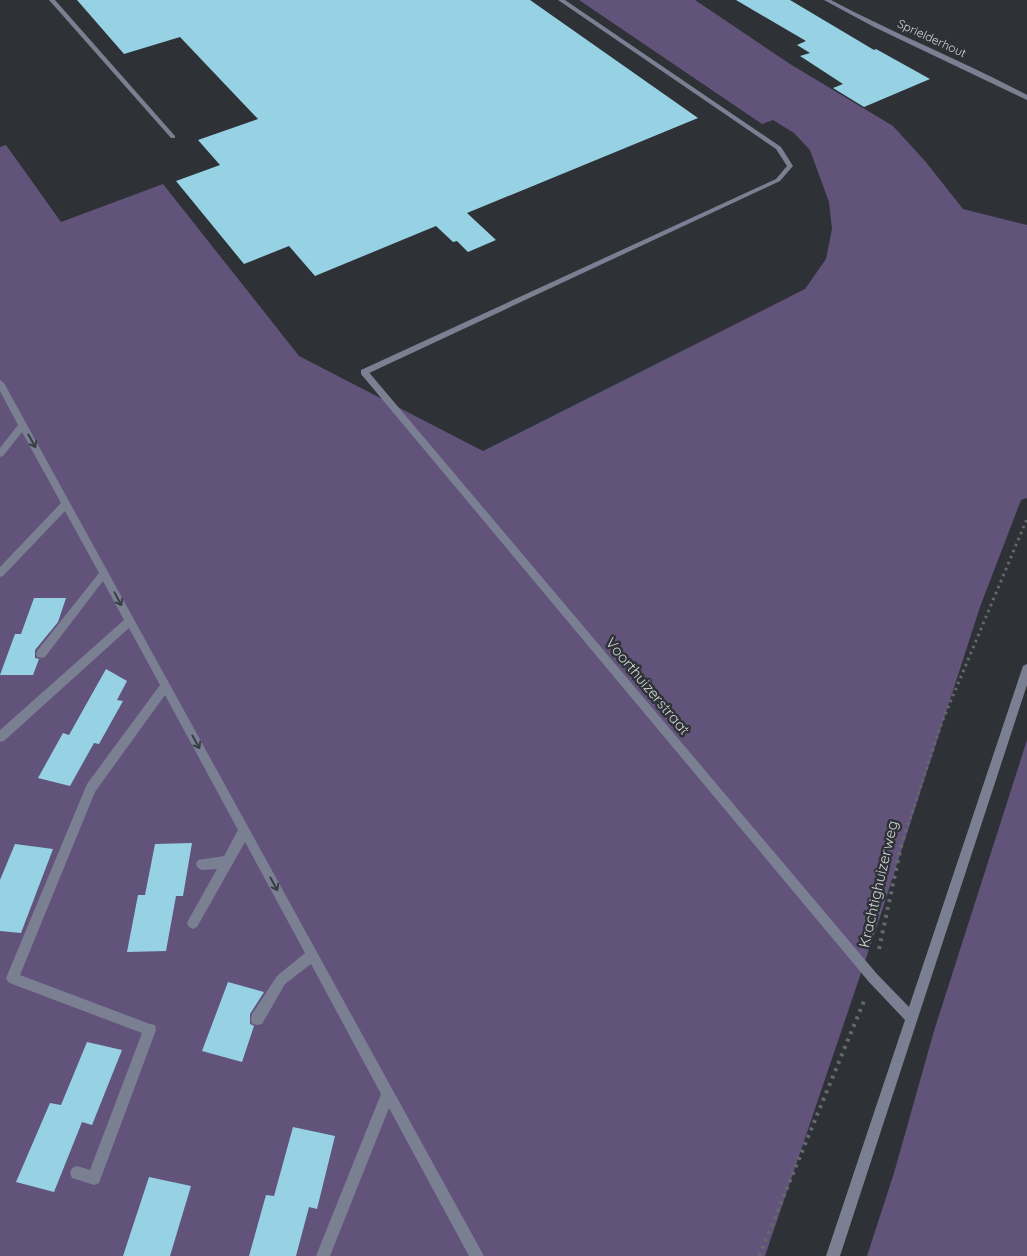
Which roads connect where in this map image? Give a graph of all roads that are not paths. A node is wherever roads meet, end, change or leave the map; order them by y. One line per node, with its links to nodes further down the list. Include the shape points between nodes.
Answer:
1 (52, 0): 5 (street)
2 (561, 0): 22 (street, Voorthuizerstraat, via 778,148 790,166 778,180 364,372 873,978)
3 (827, 0): 4 (street, Sprielderhout)
4 (1027, 98)
5 (173, 137)
6 (0, 383): 7 (street)
7 (23, 425): 8 (street); 9 (street, one-way to 9)
8 (0, 454)
9 (66, 504): 10 (street); 11 (street)
10 (0, 573)
11 (104, 573): 12 (street, one-way to 12); 13 (street)
12 (130, 621): 15 (street); 16 (street)
13 (40, 654)
14 (1027, 669): 22 (street)
15 (165, 686): 17 (street, one-way to 17); 25 (street, via 91,788 12,978 150,1030 94,1178)
16 (0, 737)
17 (245, 830): 18 (street); 21 (street, one-way to 21)
18 (227, 862): 19 (street); 20 (street)
19 (202, 864)
20 (193, 923)
21 (312, 955): 23 (street, via 280,980); 24 (street)
22 (911, 1018): 28 (street)
23 (257, 1019)
24 (388, 1094): 26 (street); 27 (street)
25 (76, 1173)
26 (323, 1256)
27 (477, 1256)
28 (832, 1256)

